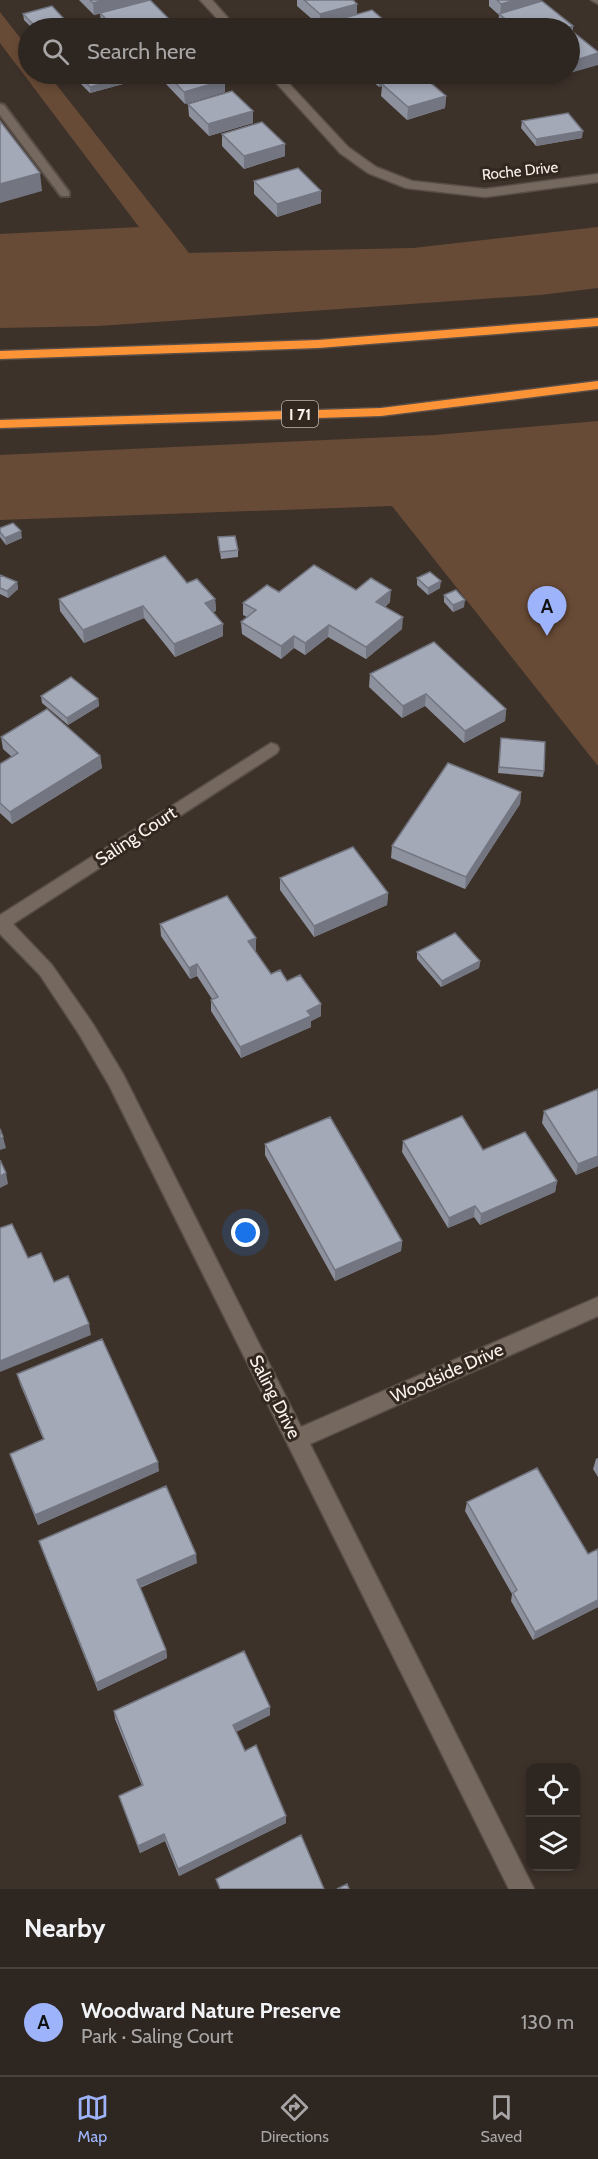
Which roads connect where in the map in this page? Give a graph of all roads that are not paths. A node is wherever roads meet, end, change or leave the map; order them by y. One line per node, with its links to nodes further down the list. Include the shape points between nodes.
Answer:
1 (206, 0): 2 (street)
2 (223, 18)
3 (283, 84): 5 (street, Roche Drive, via 344,150 372,170 410,185 484,194)
4 (0, 107): 6 (lane)
5 (598, 178)
6 (65, 194)
7 (598, 322): 8 (highway, via 318,344)
8 (0, 355)
9 (598, 385): 10 (highway, I 71, via 381,412)
10 (0, 424)
11 (270, 749): 12 (street, Saling Court)
12 (0, 922): 14 (street, Saling Drive, via 46,970 116,1080)
13 (598, 1306): 14 (street, Woodside Drive)
14 (296, 1440): 15 (street, Saling Drive)
15 (522, 1889)

